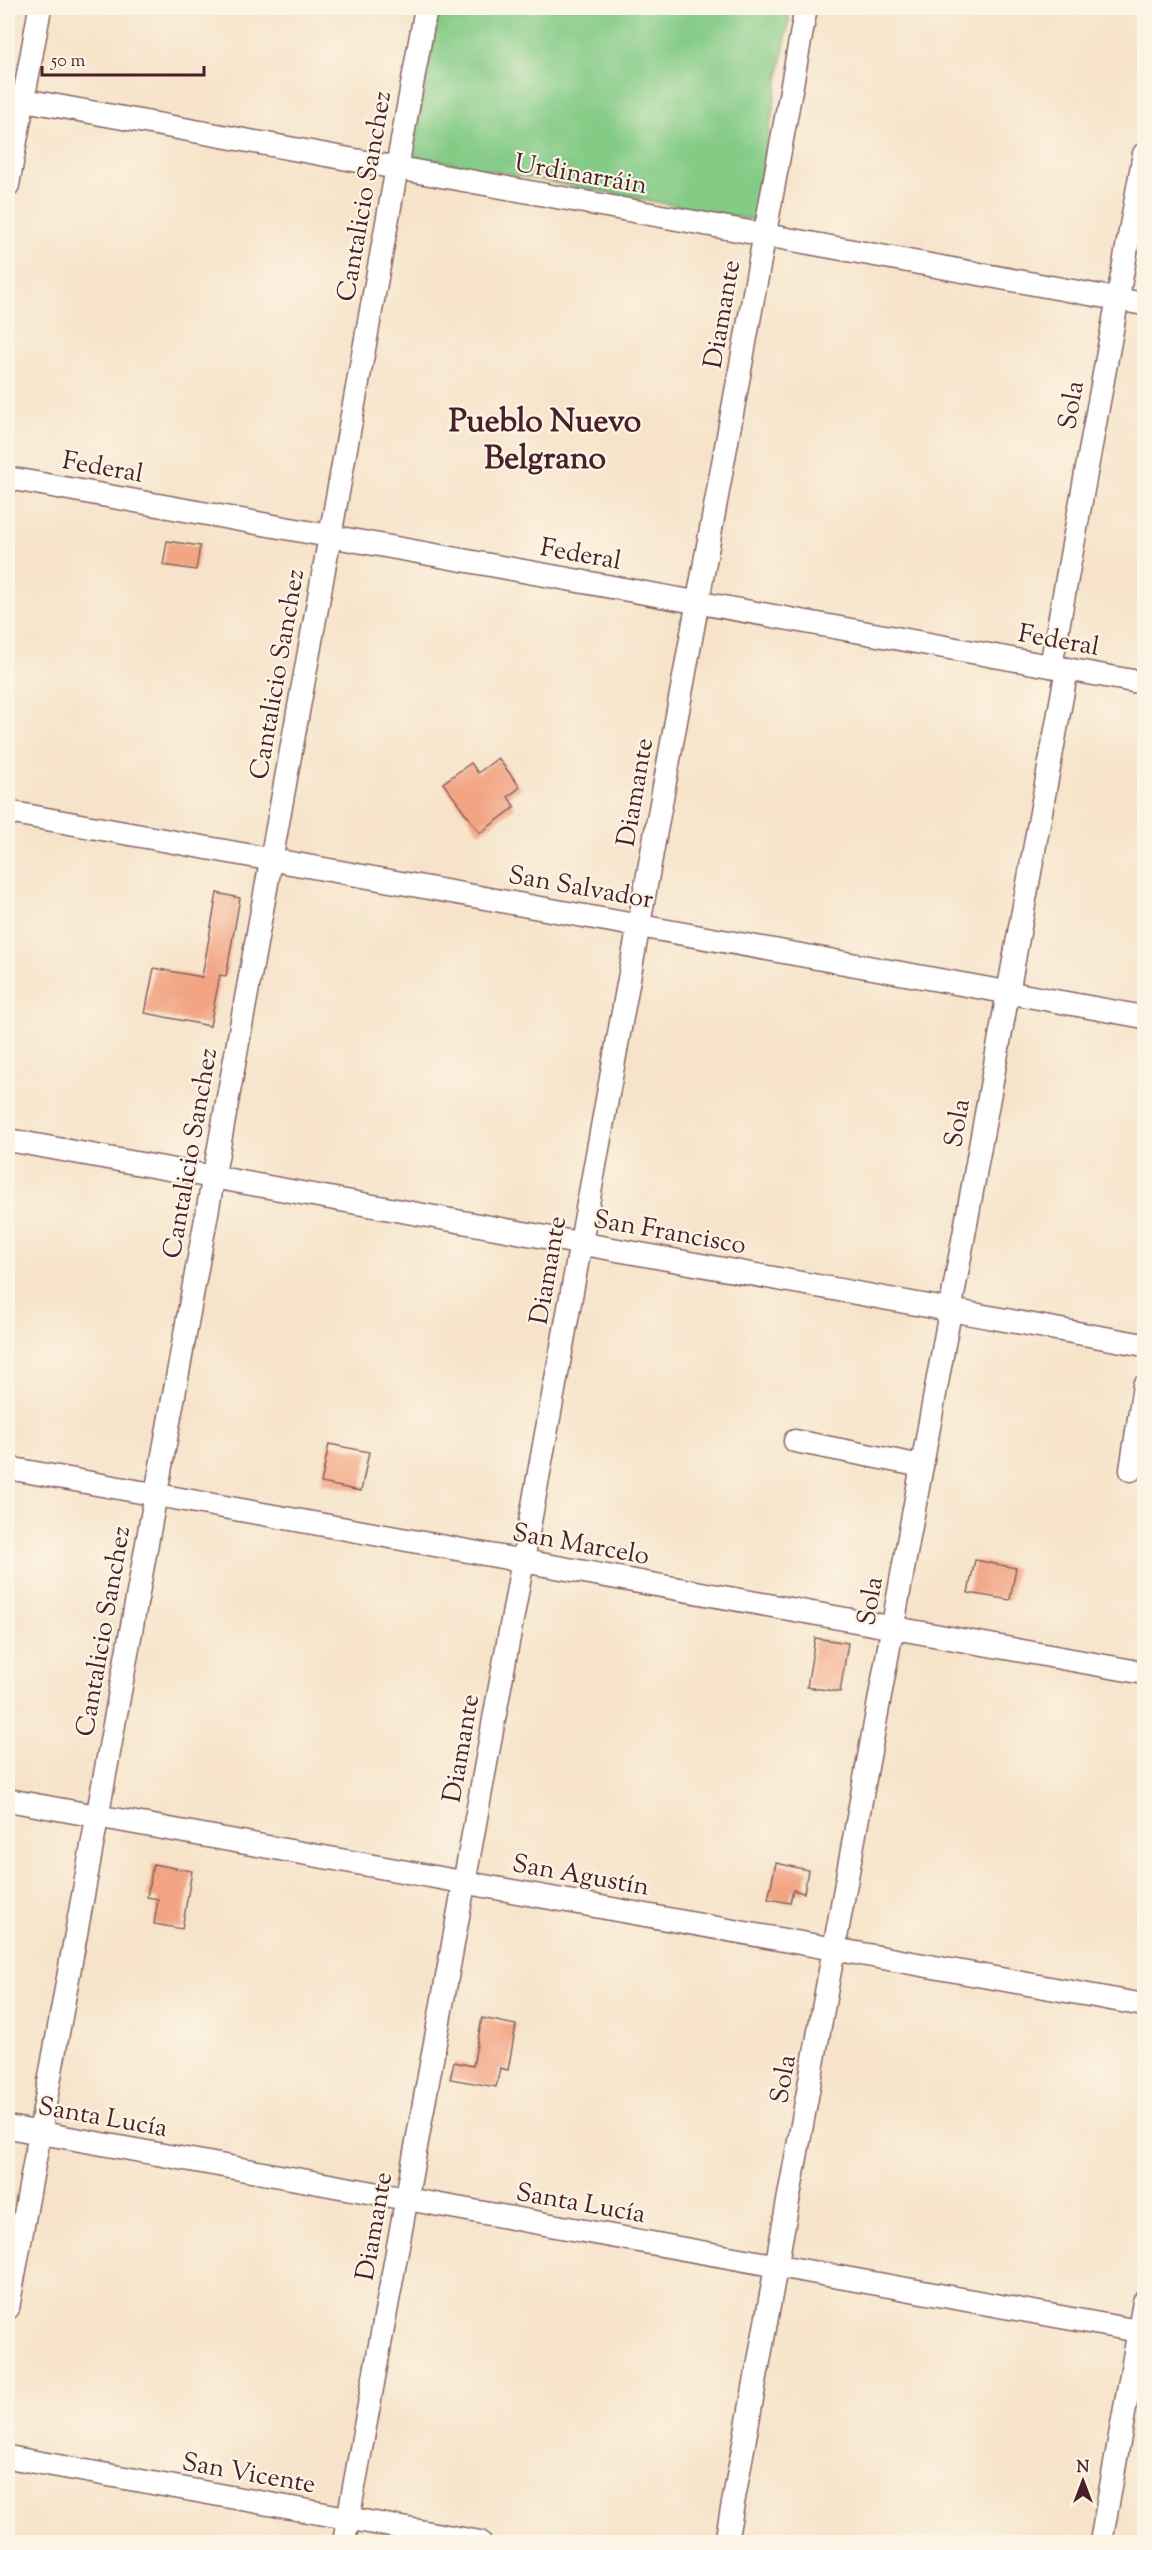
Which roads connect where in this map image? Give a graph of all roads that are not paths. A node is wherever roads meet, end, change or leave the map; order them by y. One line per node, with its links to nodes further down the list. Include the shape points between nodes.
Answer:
1 (40, 8): 4 (street)
2 (426, 8): 6 (street, Cantalicio Sanchez)
3 (806, 8): 8 (street, Diamante)
4 (15, 99): 6 (street, Urdinarráin); 7 (street)
5 (1144, 154): 9 (street, Sola)
6 (397, 168): 8 (street, Urdinarráin); 12 (street, Cantalicio Sanchez)
7 (8, 185)
8 (764, 235): 9 (street, Urdinarráin); 13 (street, Diamante)
9 (1118, 300): 10 (street, Urdinarráin); 14 (street, Sola)
10 (1144, 304)
11 (8, 478): 12 (street, Federal)
12 (330, 537): 13 (street, Federal); 17 (street, Cantalicio Sanchez)
13 (697, 603): 14 (street, Federal); 18 (street, Diamante)
14 (1059, 668): 15 (street, Federal); 19 (street, Sola)
15 (1144, 683)
16 (8, 812): 17 (street, San Salvador)
17 (271, 859): 18 (street, San Salvador); 22 (street, Cantalicio Sanchez)
18 (639, 925): 19 (street, San Salvador); 23 (street, Diamante)
19 (1009, 992): 20 (street, San Salvador); 24 (street, Sola)
20 (1144, 1017)
21 (8, 1140): 22 (street, San Francisco)
22 (213, 1177): 23 (street, San Francisco); 31 (street, Cantalicio Sanchez)
23 (580, 1243): 24 (street, San Francisco); 32 (street, Diamante)
24 (951, 1310): 25 (street, San Francisco); 28 (street, Sola)
25 (1144, 1345)
26 (1144, 1386): 30 (street)
27 (795, 1441): 28 (street)
28 (922, 1466): 33 (street, Sola)
29 (8, 1468): 31 (street, San Marcelo)
30 (1131, 1470)
31 (155, 1495): 32 (street, San Marcelo); 36 (street, Cantalicio Sanchez)
32 (523, 1561): 33 (street, San Marcelo); 37 (street, Diamante)
33 (893, 1628): 34 (street, San Marcelo); 38 (street, Sola)
34 (1144, 1673)
35 (8, 1800): 36 (street, San Agustín)
36 (97, 1816): 37 (street, San Agustín); 41 (street, Cantalicio Sanchez)
37 (464, 1882): 38 (street, San Agustín); 42 (street, Diamante)
38 (834, 1949): 39 (street, San Agustín); 43 (street, Sola)
39 (1144, 2005)
40 (8, 2127): 41 (street, Santa Lucía)
41 (39, 2133): 42 (street, Santa Lucía); 45 (street, Cantalicio Sanchez)
42 (407, 2199): 43 (street, Santa Lucía); 48 (street, Diamante)
43 (776, 2266): 46 (street, Santa Lucía); 51 (street, Sola)
44 (1144, 2302): 46 (street)
45 (8, 2308)
46 (1142, 2332): 52 (street)
47 (8, 2457): 48 (street, San Vicente)
48 (348, 2519): 49 (street, Diamante); 50 (street, San Vicente)
49 (344, 2542)
50 (480, 2542)
51 (726, 2542)
52 (1101, 2542)

